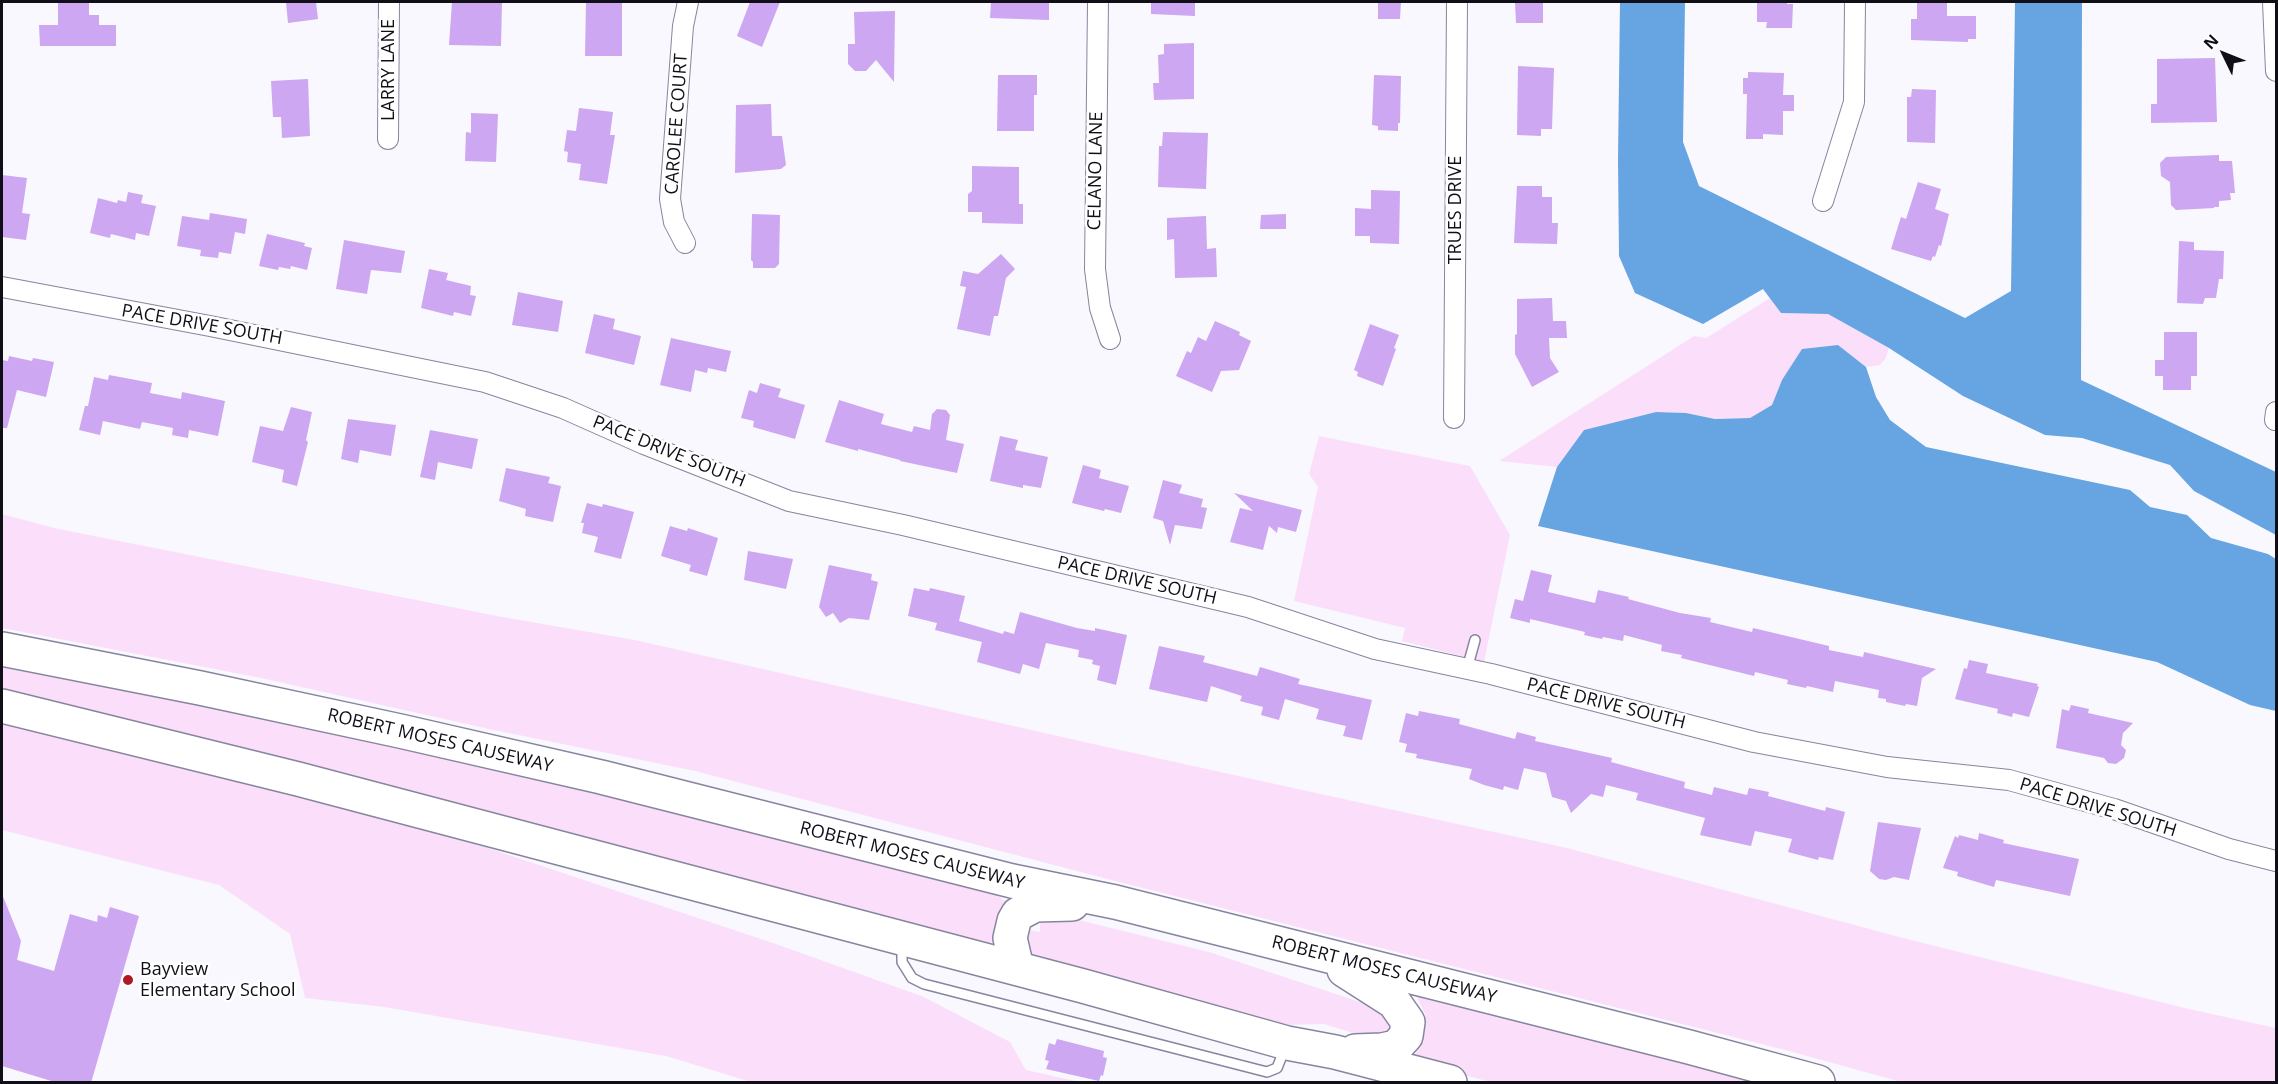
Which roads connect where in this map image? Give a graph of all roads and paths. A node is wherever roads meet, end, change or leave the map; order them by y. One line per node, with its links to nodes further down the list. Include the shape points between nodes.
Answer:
1 (389, 2): 8 (street, LARRY LANE)
2 (688, 2): 10 (street, CAROLEE COURT, via 670,199 674,222)
3 (1098, 2): 12 (street, CELANO LANE, via 1095,269 1100,308)
4 (1457, 2): 13 (street, TRUES DRIVE)
5 (1855, 2): 9 (street, via 1854,102)
6 (2273, 2): 7 (street)
7 (2277, 71)
8 (388, 140)
9 (1823, 201)
10 (685, 243)
11 (2, 287): 16 (street, PACE DRIVE SOUTH, via 484,382 563,408 789,501 1248,607 1376,649)
12 (1110, 339)
13 (1454, 418)
14 (1475, 640): 16 (lane)
15 (2, 649): 19 (highway, ROBERT MOSES CAUSEWAY, via 400,730 1012,881)
16 (1467, 669): 18 (street, PACE DRIVE SOUTH, via 1754,742 1887,767 2009,780 2114,808 2229,849)
17 (2, 706): 20 (highway, via 289,776)
18 (2277, 861)
19 (1115, 902): 21 (highway, ROBERT MOSES CAUSEWAY); 22 (highway, via 1035,905 1025,909 1011,929)
20 (902, 939): 22 (highway); 23 (lane, via 902,962 912,978 924,984 1267,1072 1277,1068)
21 (1316, 953): 24 (highway, via 1394,1002 1408,1022 1406,1036 1396,1047); 26 (highway, ROBERT MOSES CAUSEWAY)
22 (1017, 968): 23 (highway)
23 (1287, 1043): 24 (highway)
24 (1335, 1052): 25 (highway)
25 (1450, 1083)
26 (1818, 1083)

